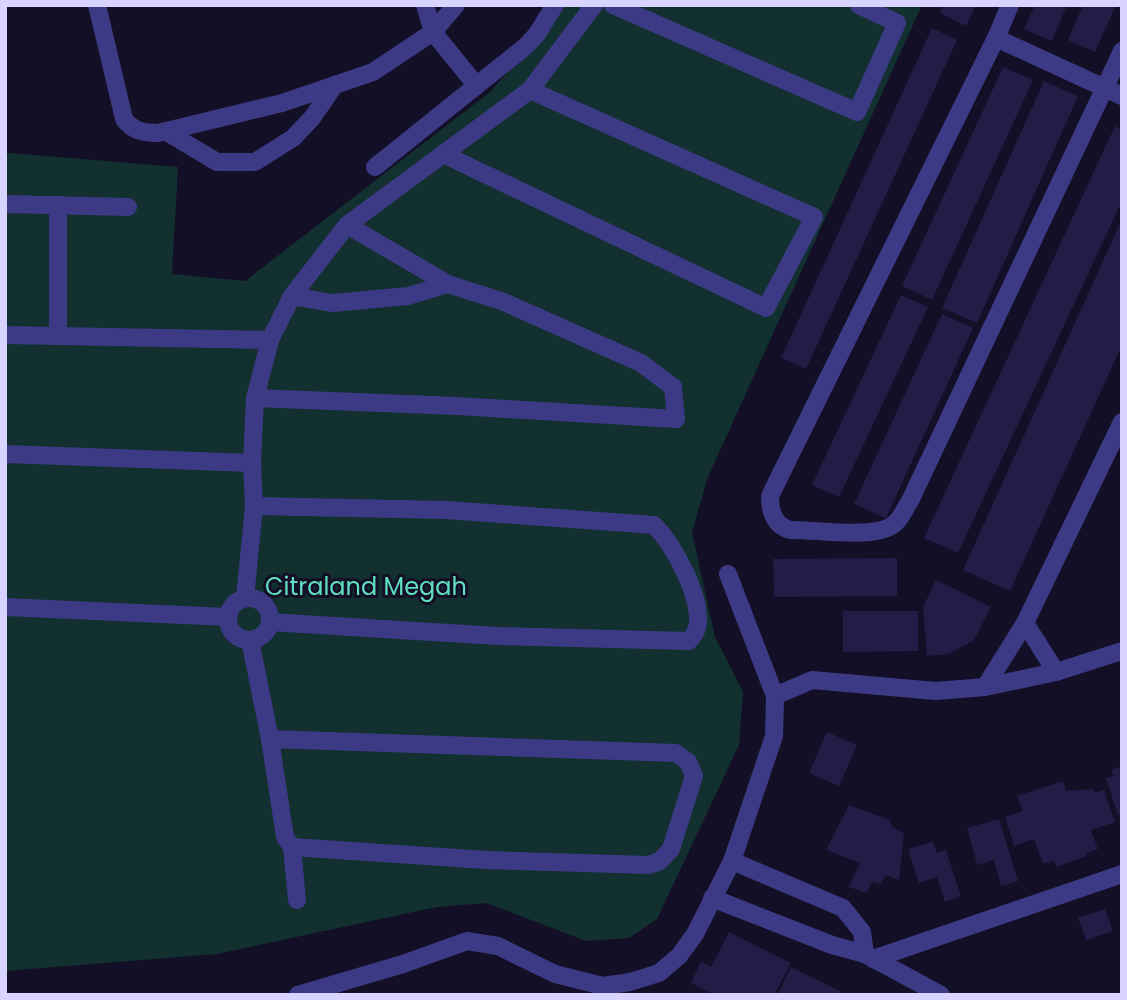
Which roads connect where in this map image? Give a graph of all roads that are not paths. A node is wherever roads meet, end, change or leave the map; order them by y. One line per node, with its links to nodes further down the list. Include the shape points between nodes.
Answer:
1 (97, 5): 17 (street, via 124,119 145,133)
2 (425, 5): 9 (street)
3 (456, 5): 9 (street)
4 (555, 5): 12 (street, via 526,46)
5 (594, 5): 15 (street)
6 (613, 5): 7 (street, via 857,112 897,23)
7 (859, 5)
8 (1010, 5): 10 (street)
9 (433, 32): 12 (street); 13 (street, via 373,72)
10 (996, 38): 14 (street); 14 (street, via 770,496 773,518 782,528 845,533 895,524 910,501)
11 (1122, 51): 14 (street)
12 (476, 85): 19 (street)
13 (334, 86): 17 (street); 17 (street, via 293,138 255,162 217,162)
14 (1104, 88): 16 (street)
15 (530, 89): 18 (street); 18 (street, via 814,217 766,308)
16 (1122, 96)
17 (165, 131)
18 (443, 154): 23 (street)
19 (375, 167)
20 (5, 204): 21 (street)
21 (58, 205): 22 (street); 27 (street)
22 (128, 207)
23 (347, 225): 24 (street); 25 (street)
24 (448, 284): 25 (street, via 408,296 332,303); 29 (street, via 505,302 641,363 673,387 676,419)
25 (292, 296): 28 (street)
26 (5, 335): 27 (street)
27 (58, 335): 28 (street)
28 (270, 340): 29 (street)
29 (255, 398): 32 (street)
30 (1122, 422): 39 (street)
31 (5, 454): 32 (street)
32 (252, 463): 33 (street)
33 (254, 506): 35 (street); 38 (street, via 446,510 654,525 667,538 687,579 698,622 689,641 497,636)
34 (728, 574): 44 (street)
35 (245, 598): 37 (street, via 234,605); 38 (street, via 264,604)
36 (5, 607): 37 (street)
37 (228, 617): 40 (street, via 236,636)
38 (270, 622): 40 (street, via 264,635)
39 (1025, 623): 42 (street); 43 (street)
40 (250, 640): 45 (street)
41 (1122, 651): 42 (street)
42 (1056, 672): 43 (street)
43 (985, 687): 44 (street, via 936,691 812,680)
44 (775, 696): 47 (street, via 774,736)
45 (270, 739): 46 (street, via 285,837); 46 (street, via 676,753 688,762 694,776 671,849 649,865)
46 (292, 847): 50 (street)
47 (732, 861): 49 (street); 51 (street, via 843,908 862,932)
48 (1122, 874): 51 (street)
49 (712, 898): 51 (street); 52 (street, via 679,956 659,973 630,982 603,986 555,974 498,946 467,941)
50 (297, 900)
51 (869, 956): 53 (street)
52 (298, 995)
53 (941, 995)

